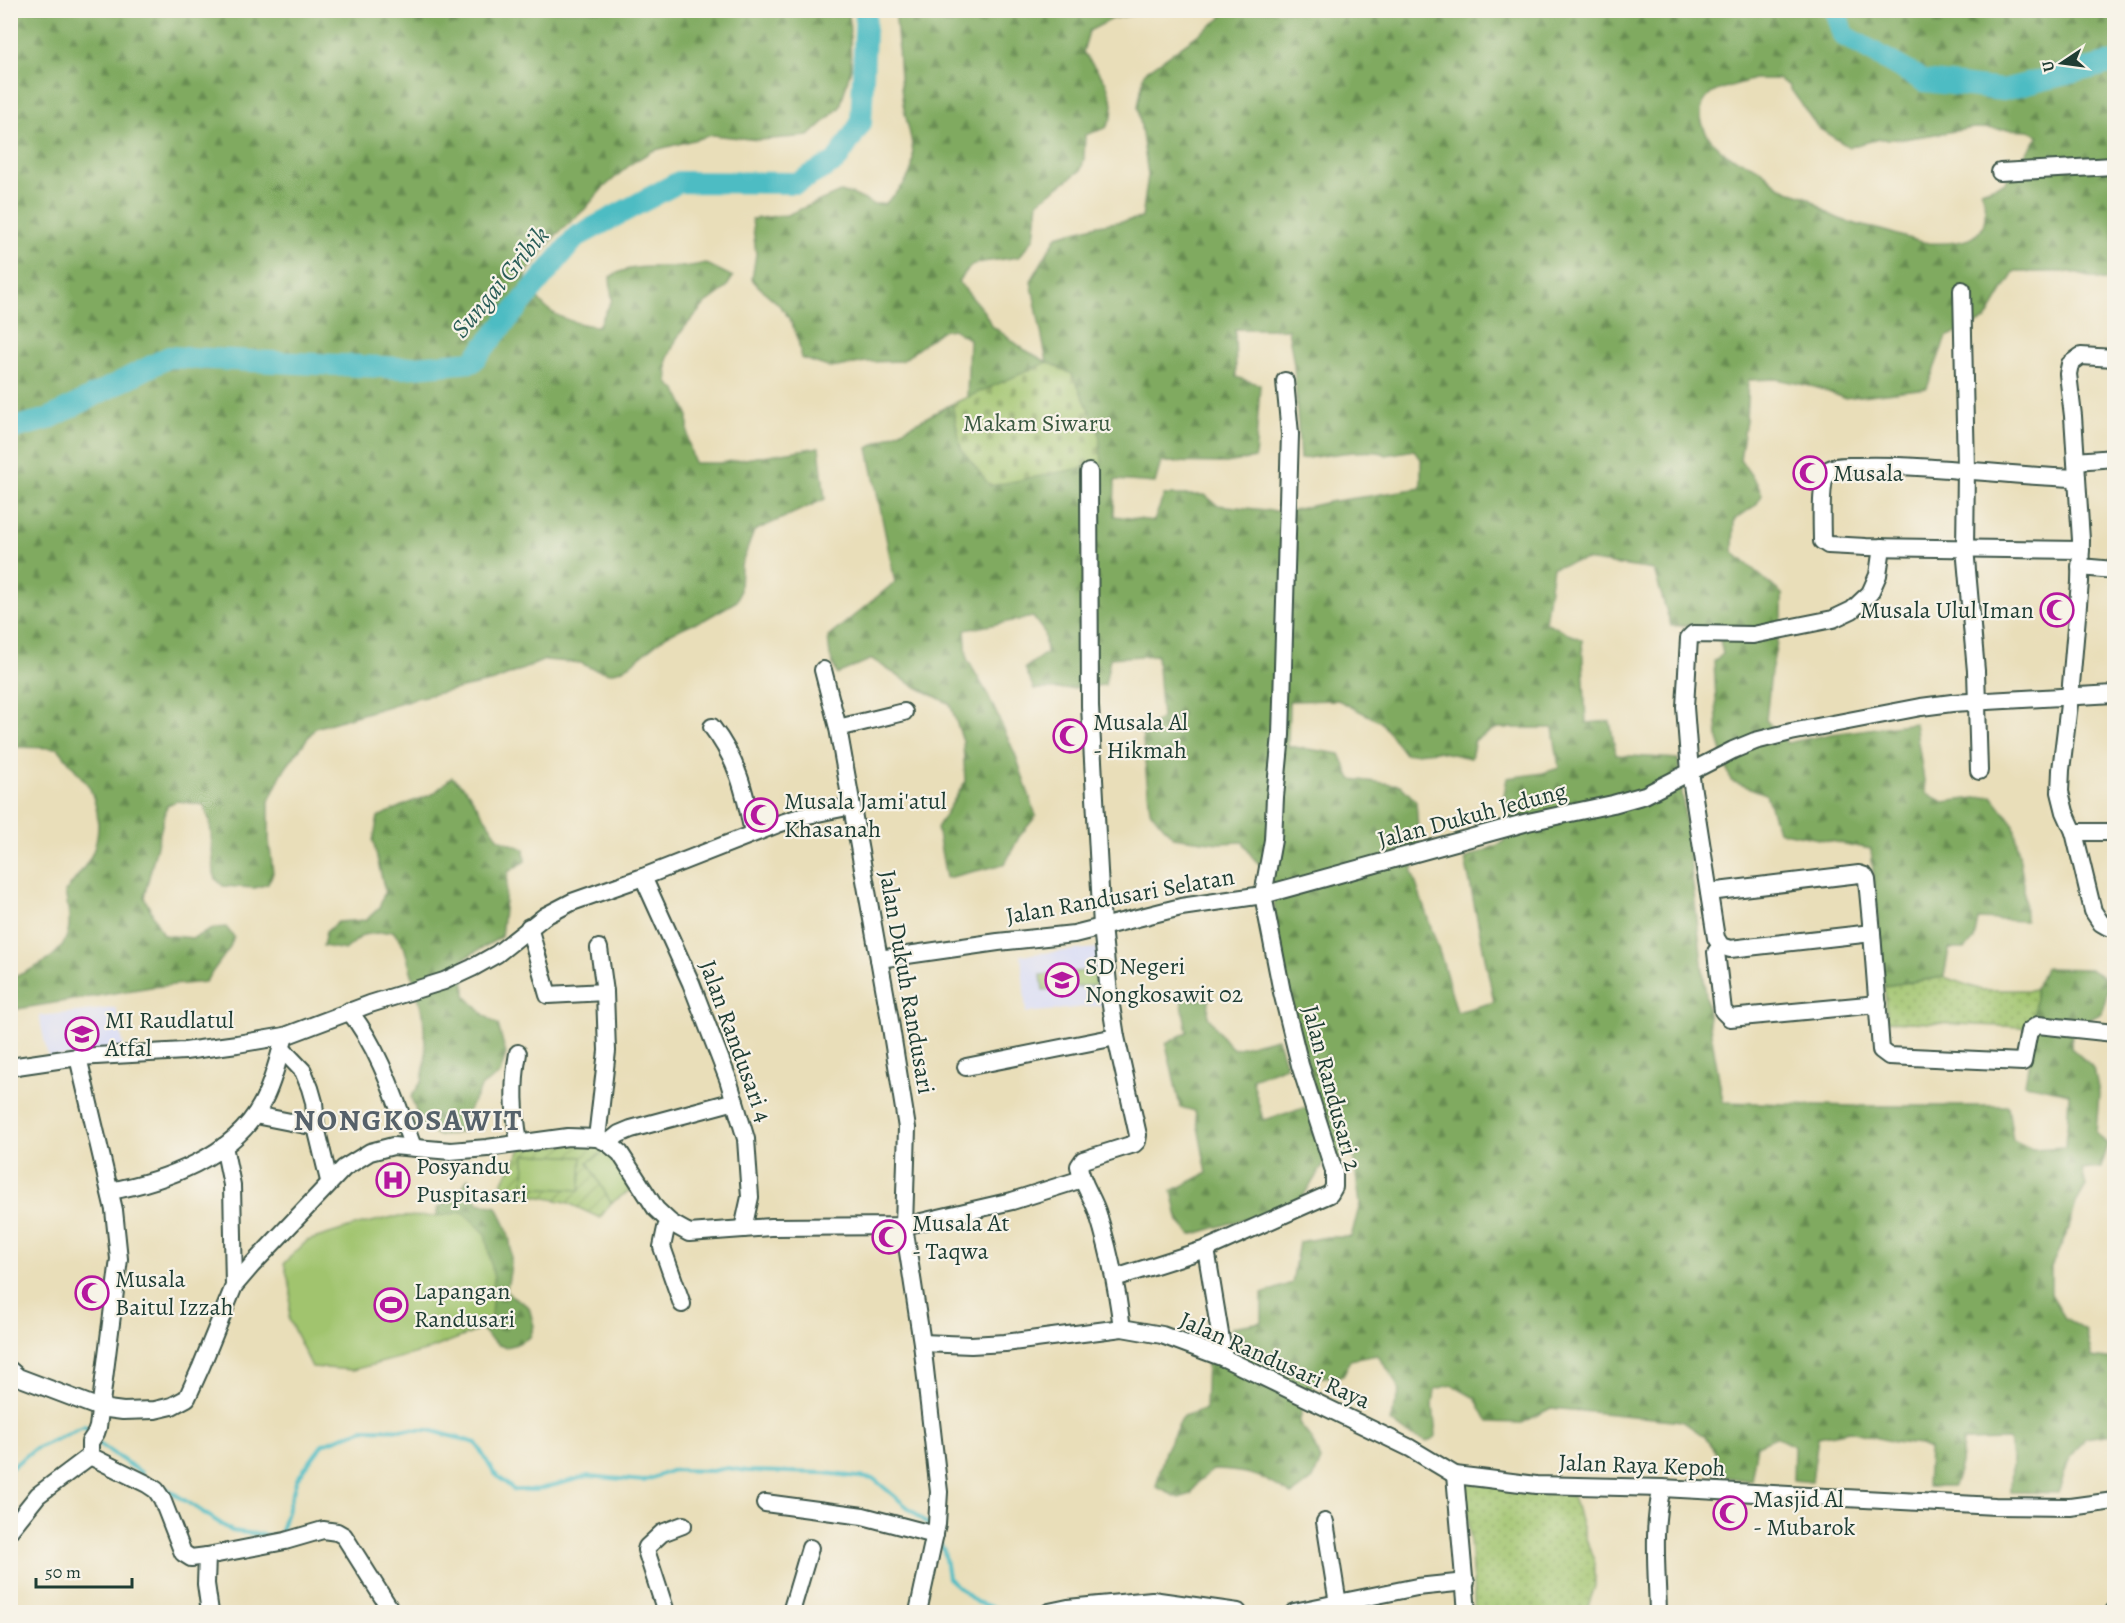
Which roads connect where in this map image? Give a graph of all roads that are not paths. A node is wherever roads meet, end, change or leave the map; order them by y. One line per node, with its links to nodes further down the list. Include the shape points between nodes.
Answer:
1 (2115, 166): 2 (street)
2 (2000, 172)
3 (1962, 290): 8 (street)
4 (2115, 358): 7 (street, via 2081,356 2070,364)
5 (1285, 381): 31 (street, via 1290,434 1281,735 1273,840)
6 (2115, 458): 7 (street)
7 (2076, 461): 10 (street)
8 (1966, 469): 10 (street); 11 (street, via 1879,465 1830,469 1823,484 1822,541 1828,545); 12 (street)
9 (1089, 472): 32 (street, via 1090,706)
10 (2077, 478): 13 (street)
11 (1882, 547): 12 (street); 24 (street, via 1878,575 1870,593 1833,619 1753,635 1690,636 1685,708)
12 (1965, 548): 13 (street); 19 (street)
13 (2081, 550): 14 (street)
14 (2080, 567): 15 (street); 18 (street)
15 (2115, 570)
16 (823, 670): 22 (street, Jalan Dukuh Randusari)
17 (2115, 694): 18 (street, Jalan Dukuh Jedung)
18 (2070, 696): 19 (street, Jalan Dukuh Jedung); 26 (street, via 2060,792)
19 (1978, 702): 23 (street); 24 (street, Jalan Dukuh Jedung, via 1921,707 1791,732 1732,750)
20 (904, 712): 22 (street)
21 (712, 727): 28 (street, via 737,768)
22 (838, 728): 25 (street, Jalan Dukuh Randusari)
23 (1979, 771)
24 (1690, 772): 30 (street); 31 (street, Jalan Dukuh Jedung, via 1645,795 1528,822)
25 (852, 806): 28 (street, via 803,816); 38 (street, Jalan Dukuh Randusari)
26 (2074, 832): 27 (street); 34 (street, via 2093,911 2101,923)
27 (2115, 832)
28 (753, 833): 29 (street)
29 (644, 877): 33 (street, via 572,902); 49 (street, Jalan Randusari 4, via 691,983)
30 (1708, 892): 35 (street, via 1859,874 1867,880); 36 (street)
31 (1263, 895): 32 (street, Jalan Randusari Selatan, via 1181,907); 62 (street, Jalan Randusari 2, via 1282,992 1300,1065 1334,1171 1334,1187 1330,1194)
32 (1102, 926): 38 (street, Jalan Randusari Selatan, via 1074,934); 43 (street)
33 (530, 927): 39 (street, via 548,995); 41 (street, via 497,954 444,981)
34 (2115, 928)
35 (1872, 933): 36 (street, via 1730,949); 40 (street)
36 (1721, 946): 40 (street, via 1716,952 1720,1000 1730,1018)
37 (599, 948): 39 (street)
38 (879, 959): 60 (street, Jalan Dukuh Randusari, via 907,1128)
39 (605, 992): 52 (street)
40 (1878, 1004): 42 (street, via 1881,1050 1889,1056 2023,1062 2029,1031 2038,1025)
41 (349, 1011): 44 (street); 55 (street, via 380,1064)
42 (2115, 1033)
43 (1116, 1037): 48 (street); 56 (street, via 1138,1138 1134,1144 1083,1160 1079,1166)
44 (283, 1042): 46 (street); 50 (street); 51 (street, via 303,1071 314,1102)
45 (518, 1053): 53 (street, via 513,1100)
46 (78, 1057): 47 (street); 58 (street)
47 (10, 1067)
48 (966, 1067)
49 (735, 1101): 52 (street, via 631,1129); 61 (street, Jalan Randusari 4, via 746,1139 749,1172 750,1197)
50 (255, 1115): 51 (street); 54 (street)
51 (316, 1127): 57 (street)
52 (603, 1141): 53 (street, via 568,1137); 59 (street, via 620,1153 656,1209)
53 (519, 1143): 55 (street, via 451,1151)
54 (224, 1146): 58 (street, via 166,1178); 64 (street, via 232,1185)
55 (413, 1147): 57 (street, via 393,1146 370,1152)
56 (1082, 1179): 60 (street, via 1012,1201); 63 (street, via 1097,1210)
57 (329, 1181): 64 (street)
58 (110, 1191): 70 (street, via 119,1259)
59 (671, 1223): 61 (street, via 689,1233); 65 (street, via 666,1227 662,1247)
60 (904, 1226): 61 (street); 67 (street, Jalan Dukuh Randusari)
61 (743, 1229)
62 (1206, 1249): 63 (street, Jalan Randusari 2); 68 (street)
63 (1115, 1278): 66 (street)
64 (234, 1286): 70 (street, via 187,1398 155,1410)
65 (682, 1304)
66 (1122, 1328): 67 (street, Jalan Randusari Raya, via 1005,1343); 68 (street, Jalan Randusari Raya, via 1162,1335)
67 (922, 1343): 79 (street, Jalan Dukuh Randusari, via 939,1492)
68 (1224, 1358): 72 (street, Jalan Randusari Raya, via 1410,1448)
69 (10, 1370): 70 (street, via 18,1377)
70 (100, 1408): 71 (street)
71 (92, 1444): 78 (street, via 38,1495); 81 (street, via 156,1490 183,1553 191,1558)
72 (1455, 1474): 73 (street, Jalan Raya Kepoh, via 1536,1485); 82 (street)
73 (1662, 1488): 74 (street, Jalan Raya Kepoh, via 1995,1506 2070,1507); 93 (street, via 1656,1554)
74 (2115, 1501)
75 (765, 1503): 79 (street, via 863,1516)
76 (1325, 1522): 83 (street)
77 (683, 1525): 86 (street, via 662,1533 646,1550)
78 (10, 1530)
79 (936, 1533): 88 (street, Jalan Dukuh Randusari)
80 (810, 1548): 87 (street)
81 (207, 1557): 84 (street); 85 (street, via 323,1530 337,1532 344,1536)
82 (1466, 1582): 83 (street, via 1417,1587); 92 (street)
83 (1338, 1604): 91 (street)
84 (210, 1612)
85 (392, 1612)
86 (666, 1612)
87 (791, 1612)
88 (918, 1612)
89 (1049, 1612): 90 (street, via 1152,1600)
90 (1238, 1612)
91 (1294, 1612)
92 (1467, 1612)
93 (1658, 1612)

